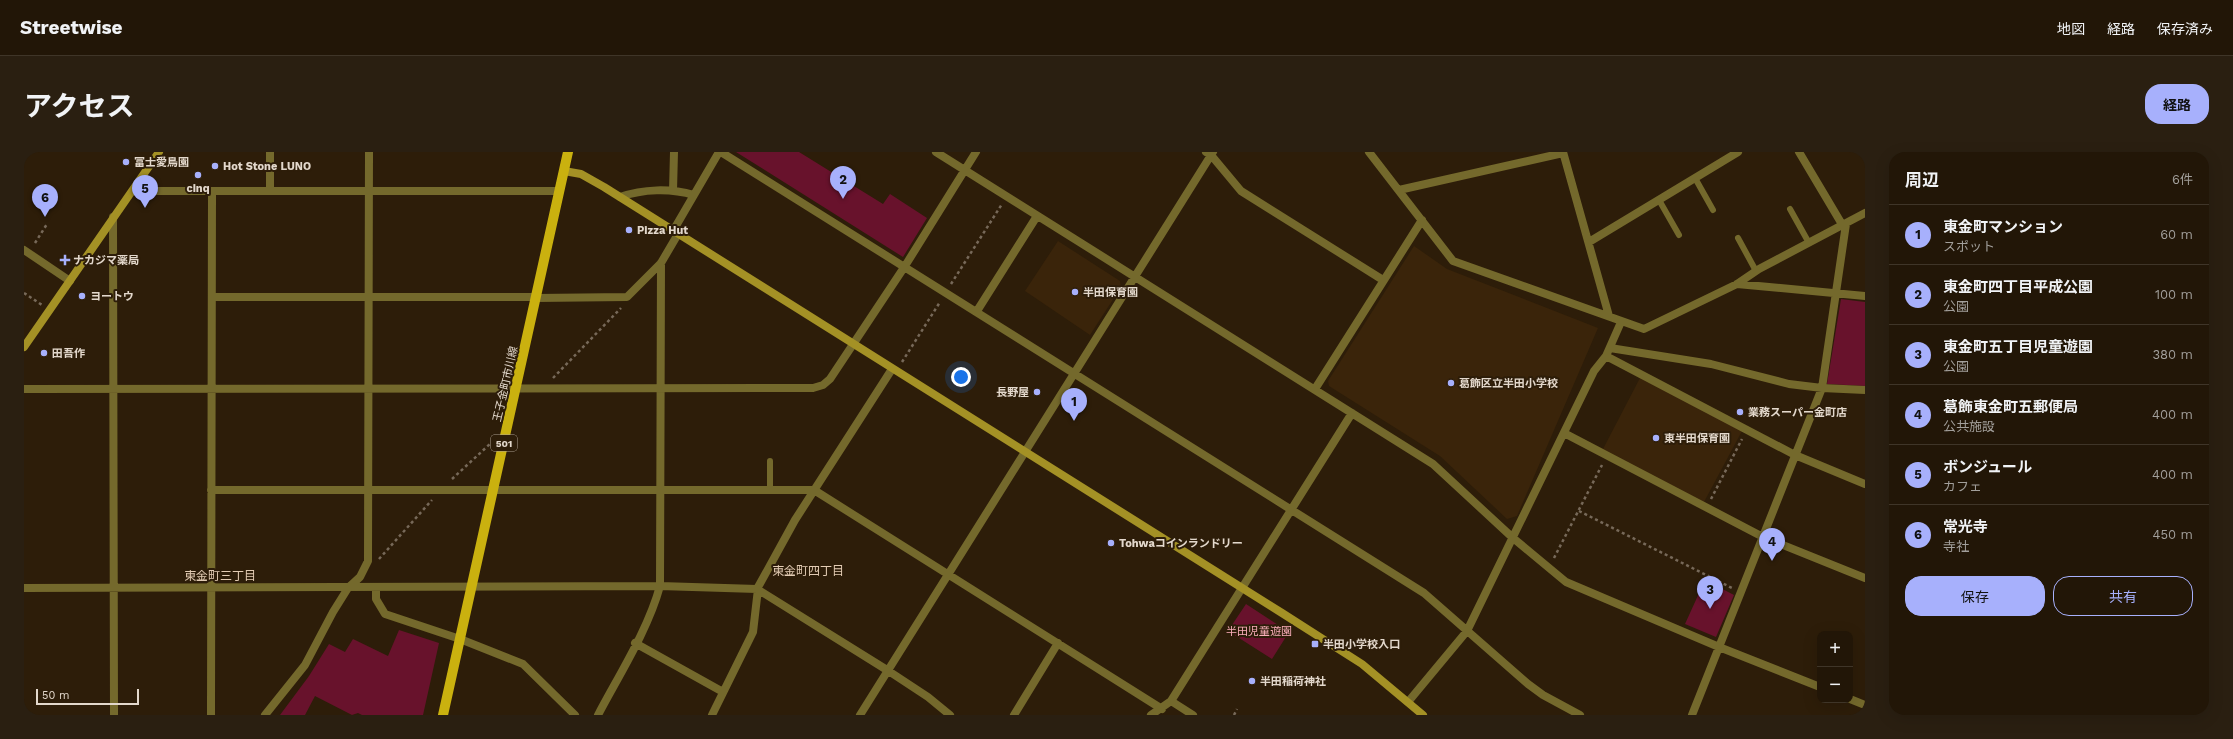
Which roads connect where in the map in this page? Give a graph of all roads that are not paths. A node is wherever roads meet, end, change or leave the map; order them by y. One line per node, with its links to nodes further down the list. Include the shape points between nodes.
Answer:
1 (159, 152): 17 (street)
2 (270, 152): 23 (street)
3 (369, 152): 20 (street)
4 (568, 152): 15 (main road, 王子金町市川線 / 501)
5 (674, 152): 22 (street)
6 (720, 152): 24 (street); 41 (street)
7 (936, 152): 14 (street)
8 (976, 152): 14 (street)
9 (1369, 152): 18 (street)
10 (1563, 152): 18 (street); 37 (street)
11 (1738, 152): 16 (street)
12 (1799, 152): 33 (street)
13 (1210, 153): 43 (street); 44 (street, via 1241,191)
14 (965, 170): 30 (street); 41 (street)
15 (564, 171): 21 (main road, 王子金町市川線 / 501); 25 (street, via 581,174)
16 (1695, 178): 26 (street); 28 (lane)
17 (134, 188): 19 (street, via 144,191); 31 (street)
18 (1399, 190): 32 (street)
19 (212, 191): 23 (street); 50 (street)
20 (369, 191): 21 (street); 23 (street); 51 (street)
21 (559, 191): 49 (main road, 王子金町市川線 / 501)
22 (673, 191): 24 (street); 25 (street, via 635,192)
23 (270, 192)
24 (694, 195): 34 (street)
25 (620, 197): 34 (street)
26 (1659, 200): 35 (lane); 37 (street)
27 (1790, 209): 38 (lane)
28 (1713, 210)
29 (1865, 213): 33 (street)
30 (1037, 216): 43 (street); 52 (street)
31 (113, 217): 45 (street); 61 (street)
32 (1422, 220): 44 (street); 53 (street, via 1453,261)
33 (1844, 225): 38 (street); 47 (street)
34 (675, 233): 40 (street); 55 (street)
35 (1678, 236)
36 (1738, 238): 42 (lane)
37 (1589, 242): 53 (street)
38 (1809, 243): 42 (street)
39 (24, 250): 45 (street)
40 (661, 263): 49 (street, via 627,297); 67 (street)
41 (905, 266): 52 (street); 55 (street)
42 (1756, 271): 46 (street)
43 (1136, 277): 60 (street); 68 (street)
44 (1383, 280): 68 (street)
45 (70, 281): 56 (street)
46 (1737, 284): 47 (street); 54 (street, via 1644,329)
47 (1837, 293): 48 (street); 63 (street)
48 (1865, 296)
49 (536, 297): 51 (street); 62 (main road, 王子金町市川線 / 501)
50 (212, 298): 51 (street); 65 (street)
51 (369, 298): 66 (street)
52 (977, 311): 60 (street)
53 (1609, 316): 54 (street)
54 (1621, 322): 57 (street)
55 (854, 344): 59 (street); 67 (street, via 830,379 823,385 813,388)
56 (24, 347)
57 (1610, 348): 58 (street); 63 (street, via 1711,364 1789,384)
58 (1606, 356): 71 (street, via 1594,370); 73 (street)
59 (892, 369): 72 (street); 81 (street)
60 (1075, 373): 72 (street); 82 (street)
61 (114, 388): 64 (street); 65 (street); 93 (street)
62 (516, 388): 66 (street); 67 (street); 79 (main road, 王子金町市川線 / 501)
63 (1822, 388): 69 (street); 73 (street)
64 (24, 389)
65 (212, 389): 66 (street); 77 (street)
66 (368, 389): 78 (street)
67 (661, 389): 80 (street)
68 (1315, 389): 70 (street)
69 (1865, 390)
70 (1352, 413): 82 (street); 84 (street, via 1433,464)
71 (1564, 434): 83 (street); 84 (street)
72 (1025, 451): 85 (street); 92 (street)
73 (1795, 455): 75 (street); 83 (street)
74 (770, 461): 76 (lane)
75 (1865, 484)
76 (770, 489): 80 (street); 81 (street)
77 (212, 490): 78 (street); 94 (street)
78 (368, 490): 79 (street); 89 (street, via 368,561 360,577)
79 (494, 490): 80 (street); 91 (main road, 王子金町市川線 / 501)
80 (660, 490): 87 (street)
81 (814, 490): 85 (street); 95 (street)
82 (1292, 509): 92 (street); 96 (street, via 1424,593)
83 (1763, 537): 86 (street); 100 (street)
84 (1513, 538): 96 (street); 100 (street, via 1566,582)
85 (948, 574): 99 (street); 101 (street)
86 (1865, 578)
87 (660, 586): 91 (street); 95 (street); 98 (street)
88 (24, 588): 93 (street)
89 (348, 588): 90 (street); 94 (street); 111 (street, via 304,666)
90 (376, 588): 91 (street); 97 (street, via 376,599 385,614)
91 (472, 588): 97 (main road, 王子金町市川線 / 501)
92 (1242, 588): 105 (street); 106 (street, via 1362,664)
93 (113, 589): 94 (street); 109 (street)
94 (212, 589): 110 (street)
95 (757, 589): 101 (street); 103 (street, via 753,632)
96 (1467, 631): 106 (street); 122 (street, via 1543,695)
97 (460, 639): 112 (main road, 王子金町市川線 / 501); 113 (street, via 523,664)
98 (635, 643): 103 (street); 114 (street)
99 (1058, 643): 108 (street); 118 (street)
100 (1719, 647): 102 (street); 123 (street)
101 (887, 670): 116 (street); 117 (street)
102 (1817, 686)
103 (723, 692): 115 (street)
104 (1853, 700): 107 (street)
105 (1171, 701): 108 (street); 120 (street)
106 (1408, 702): 121 (street)
107 (1865, 705)
108 (1162, 708): 119 (street)
109 (114, 715)
110 (212, 715)
111 (265, 715)
112 (443, 715)
113 (575, 715)
114 (598, 715)
115 (712, 715)
116 (860, 715)
117 (950, 715)
118 (1014, 715)
119 (1151, 715)
120 (1193, 715)
121 (1424, 715)
122 (1580, 715)
123 (1692, 715)

